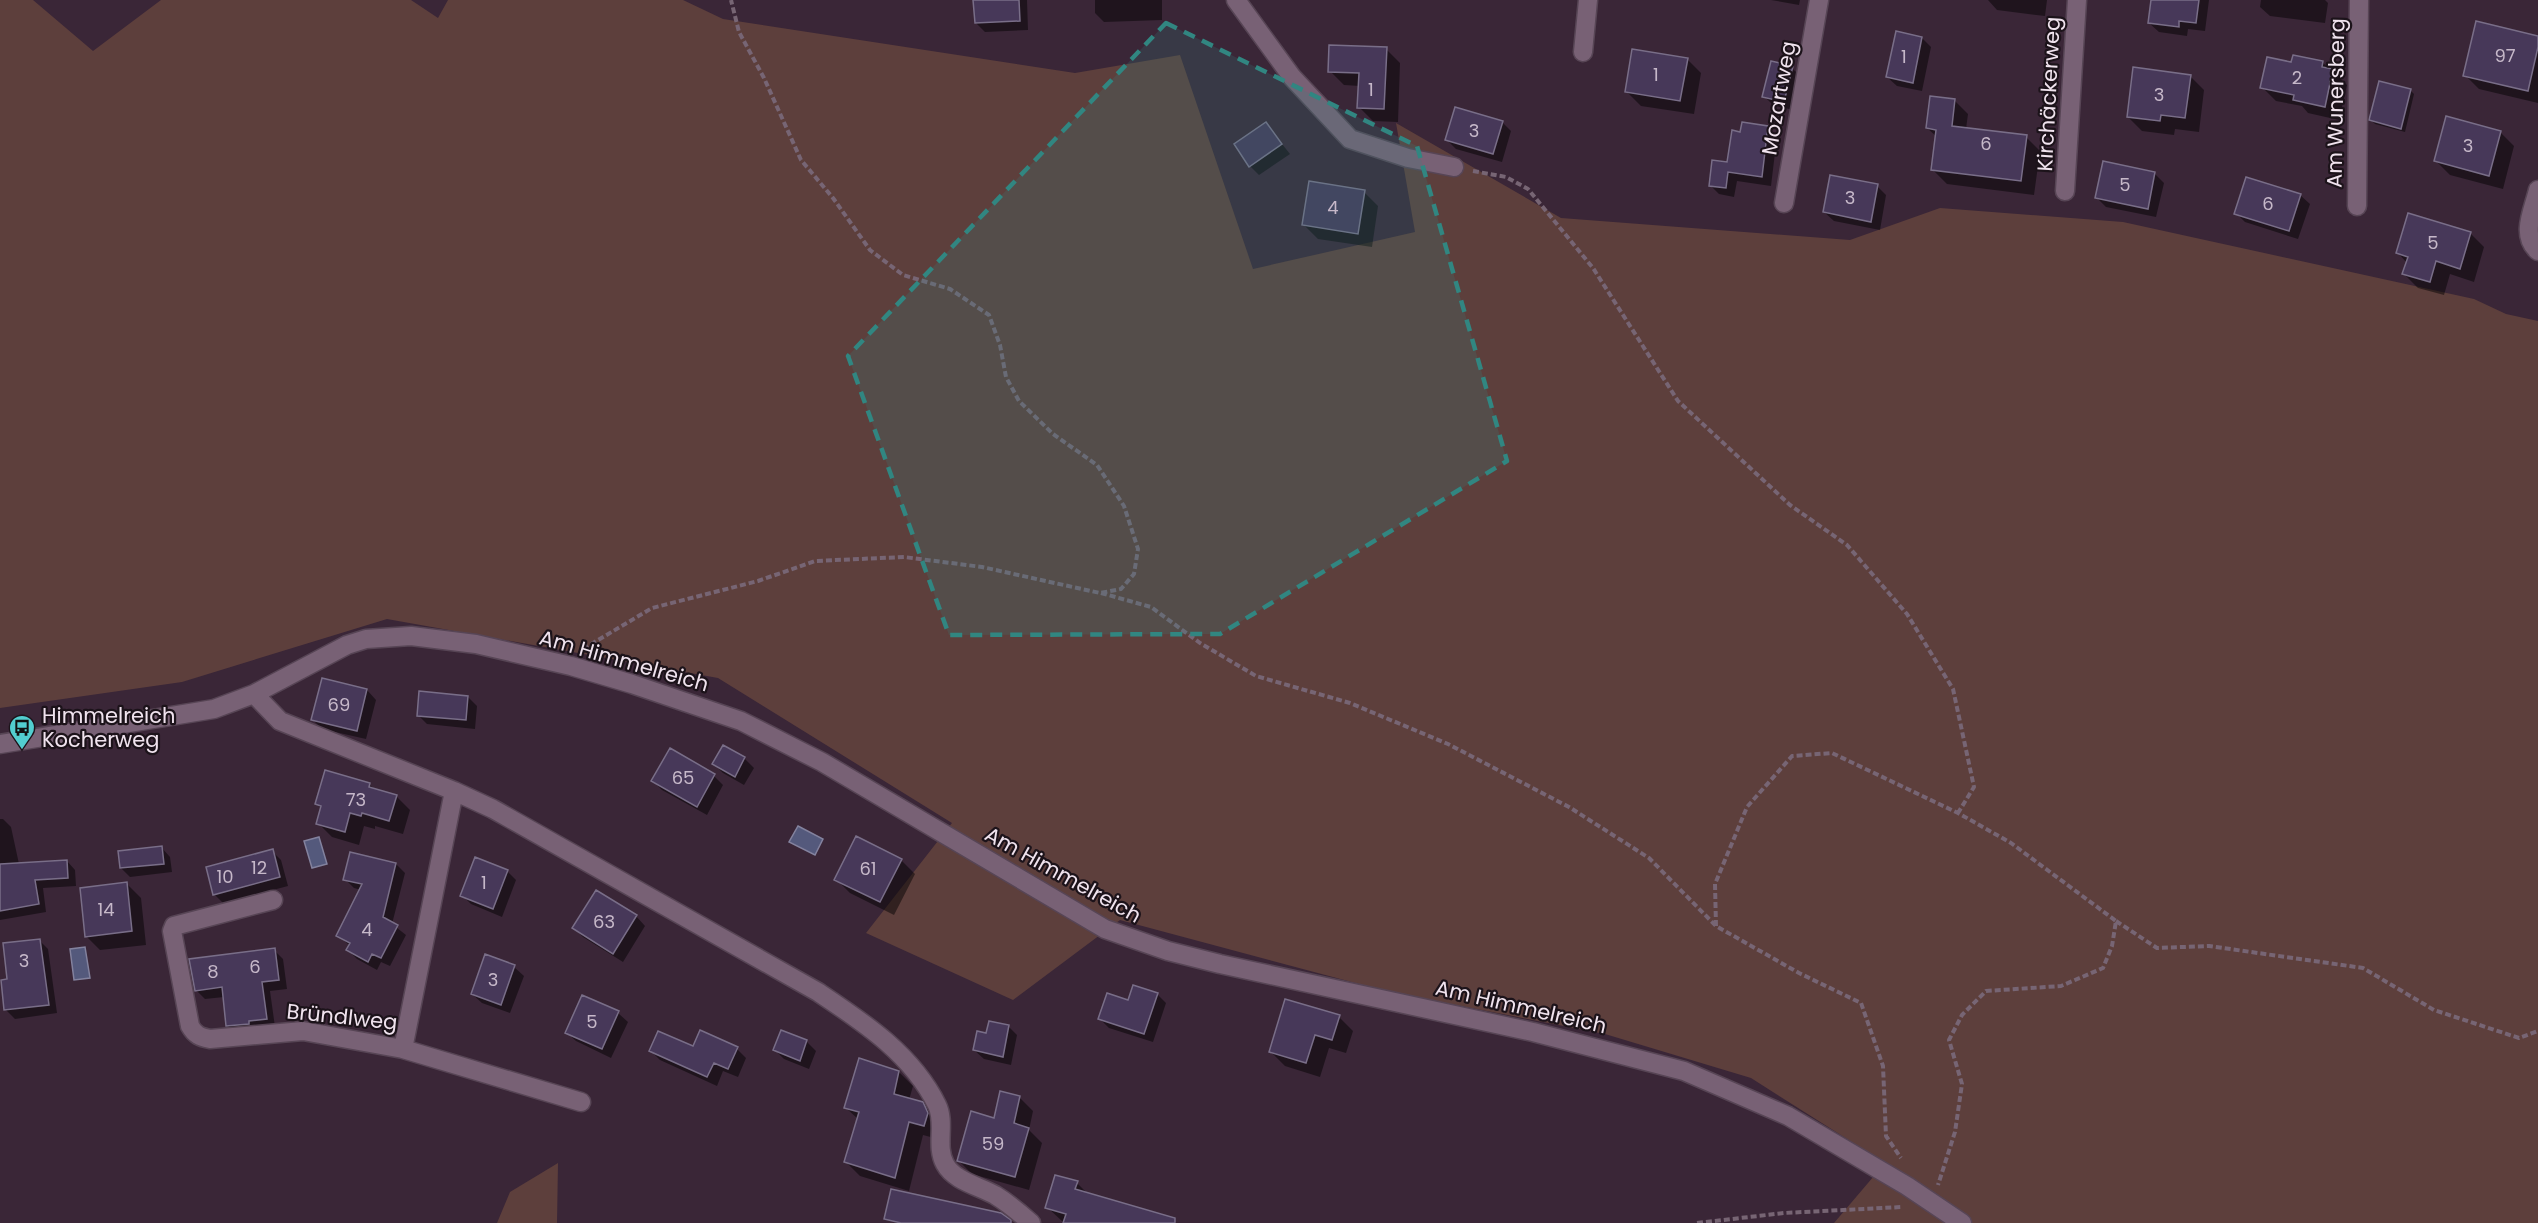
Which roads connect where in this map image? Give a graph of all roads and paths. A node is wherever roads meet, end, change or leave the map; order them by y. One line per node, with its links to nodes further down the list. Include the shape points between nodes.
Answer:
1 (731, 0): 14 (path, via 739,32 801,160 870,250 903,274 950,289 989,315 1006,377 1019,401 1053,434 1097,465 1124,506 1138,549 1134,574 1121,589)
2 (1236, 0): 8 (street, via 1292,78 1350,139 1407,158)
3 (1588, 0): 7 (street)
4 (1819, 0): 11 (street, Mozartweg)
5 (2077, 0): 10 (street, Kirchäckerweg)
6 (2359, 0): 12 (street, Am Wunersberg)
7 (1583, 52)
8 (1454, 167): 19 (path, via 1506,177 1528,189 1593,268 1678,401 1790,505 1847,545 1907,614 1953,689 1974,787)
9 (2538, 190): 13 (street, via 2527,235)
10 (2066, 191)
11 (1784, 203)
12 (2357, 206)
13 (2538, 251)
14 (1100, 593): 15 (path, via 982,567 904,557 815,561 758,581 652,608); 22 (path, via 1151,607 1200,643 1256,676 1361,708 1448,744 1569,807 1649,858)
15 (560, 664): 16 (street, Am Himmelreich, via 476,644 384,636 347,645); 27 (street, Am Himmelreich, via 697,705 781,740 1079,914 1138,942 1220,964 1533,1032 1684,1071 1788,1116)
16 (254, 694): 17 (street, Am Himmelreich, via 214,709); 18 (street, via 280,721)
17 (0, 744)
18 (454, 791): 24 (street, Bründlweg); 28 (street, via 493,809 818,992 868,1026 897,1052 938,1106 944,1163 954,1175 996,1196)
19 (1958, 813): 21 (path, via 2010,843); 22 (path, via 1832,753 1792,756 1747,807 1715,884)
20 (273, 900): 24 (street, Bründlweg, via 174,927 194,1033 210,1039 303,1031)
21 (2116, 921): 23 (path, via 2157,948 2209,946 2363,968 2434,1010 2519,1038); 27 (path, via 2103,968 2061,986 1986,991 1962,1015 1949,1040 1962,1084 1955,1132)
22 (1716, 926): 26 (path, via 1861,1003 1882,1066 1886,1136)
23 (2538, 1032)
24 (403, 1049): 25 (street)
25 (580, 1102)
26 (1906, 1165)
27 (1933, 1203): 29 (path); 30 (street, Am Himmelreich)
28 (1031, 1223)
29 (1697, 1223)
30 (1962, 1223)

